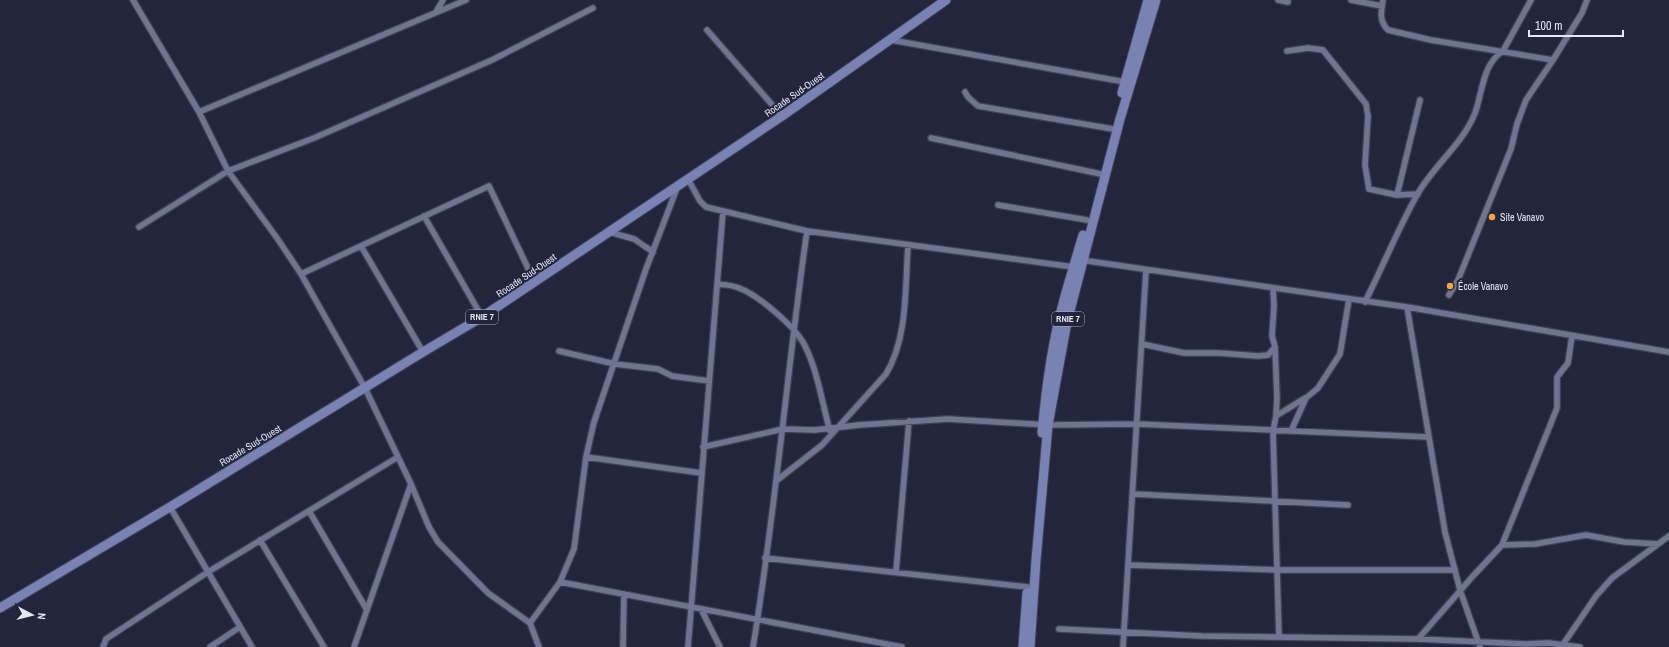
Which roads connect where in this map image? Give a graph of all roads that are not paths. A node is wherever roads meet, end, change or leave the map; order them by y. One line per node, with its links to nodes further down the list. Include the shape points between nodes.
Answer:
1 (133, 0): 23 (street)
2 (443, 0): 14 (street)
3 (466, 0): 14 (street)
4 (946, 0): 16 (main road, Rocade Sud-Ouest / RNIE 7)
5 (1148, 0): 20 (main road, RNIE 7 / RNIE 7)
6 (1156, 0): 43 (main road, RNIE 7 / RNIE 7)
7 (1278, 0): 11 (street)
8 (1351, 0): 12 (street)
9 (1531, 0): 18 (street)
10 (1588, 0): 19 (street)
11 (1288, 2)
12 (1382, 3): 18 (street, via 1381,17 1383,25 1388,30 1431,40)
13 (593, 8): 27 (street, via 485,64 314,138)
14 (436, 13): 23 (street)
15 (707, 30): 24 (street)
16 (891, 40): 20 (street); 24 (main road, Rocade Sud-Ouest / RNIE 7)
17 (1288, 51): 32 (street, via 1308,48 1323,50 1366,104 1368,116 1365,165 1369,189)
18 (1504, 51): 19 (street); 31 (street, via 1496,56 1489,67 1482,82 1475,113 1468,126)
19 (1553, 60): 49 (street, via 1526,100 1511,150 1458,280)
20 (1124, 82): 25 (main road, RNIE 7 / RNIE 7)
21 (965, 92): 25 (street, via 978,106)
22 (1420, 100): 32 (street)
23 (199, 112): 27 (street)
24 (782, 116): 29 (main road, Rocade Sud-Ouest / RNIE 7)
25 (1113, 129): 28 (main road, RNIE 7 / RNIE 7)
26 (931, 138): 28 (street)
27 (228, 171): 37 (street); 45 (street)
28 (1101, 174): 36 (main road, RNIE 7 / RNIE 7)
29 (688, 179): 30 (main road, Rocade Sud-Ouest / RNIE 7); 34 (street, via 700,201 713,209)
30 (678, 186): 39 (main road, Rocade Sud-Ouest / RNIE 7); 42 (street)
31 (1418, 194): 32 (street); 51 (street)
32 (1397, 195)
33 (998, 205): 36 (street)
34 (723, 211): 38 (street); 47 (street)
35 (424, 216): 40 (street); 46 (street, via 488,186); 53 (street)
36 (1087, 220): 43 (main road, RNIE 7 / RNIE 7)
37 (139, 228)
38 (807, 231): 41 (street); 54 (street)
39 (609, 232): 42 (street, via 634,239); 46 (main road, Rocade Sud-Ouest / RNIE 7)
40 (361, 246): 45 (street); 59 (street)
41 (908, 246): 43 (street); 69 (street, via 902,322 896,354 886,374 859,402)
42 (653, 252): 61 (street)
43 (1078, 263): 44 (street); 68 (main road, RNIE 7 / RNIE 7, via 1064,300 1054,347 1046,391)
44 (1146, 270): 48 (street); 56 (street)
45 (301, 274): 63 (street)
46 (535, 283): 53 (main road, Rocade Sud-Ouest / RNIE 7)
47 (718, 284): 54 (street, via 746,292); 62 (street)
48 (1272, 288): 50 (street); 57 (street, via 1272,336)
49 (1449, 295)
50 (1349, 299): 51 (street); 64 (street, via 1340,354 1318,388)
51 (1366, 302): 52 (street)
52 (1407, 307): 55 (street); 75 (street)
53 (482, 317): 59 (main road, Rocade Sud-Ouest / RNIE 7)
54 (793, 328): 70 (street, via 805,346); 71 (street)
55 (1572, 336): 60 (street); 90 (street, via 1568,363 1557,377 1557,408)
56 (1142, 344): 57 (street, via 1184,353 1258,356 1268,355); 67 (street)
57 (1275, 347): 65 (street)
58 (559, 351): 61 (street)
59 (423, 352): 63 (main road, Rocade Sud-Ouest / RNIE 7)
60 (1669, 352)
61 (615, 364): 62 (street); 78 (street, via 594,422)
62 (709, 381): 76 (street)
63 (365, 388): 77 (street); 85 (main road, Rocade Sud-Ouest / RNIE 7)
64 (1306, 398): 65 (street); 73 (street)
65 (1276, 416): 72 (street)
66 (909, 421): 68 (street, via 948,419); 69 (street); 96 (street)
67 (1137, 424): 68 (street); 72 (street); 82 (street)
68 (1046, 425): 98 (main road, RNIE 7 / RNIE 7); 126 (main road, RNIE 7 / RNIE 7)
69 (840, 427): 70 (street); 74 (street)
70 (829, 428): 71 (street); 74 (street)
71 (783, 429): 76 (street); 80 (street)
72 (1273, 431): 73 (street); 83 (street)
73 (1291, 431): 75 (street)
74 (831, 436): 80 (street)
75 (1428, 437): 94 (street, via 1445,532)
76 (703, 447): 79 (street)
77 (398, 457): 81 (street); 86 (street)
78 (586, 457): 79 (street); 97 (street, via 577,536)
79 (701, 473): 101 (street)
80 (776, 481): 91 (street)
81 (411, 484): 104 (street); 106 (street, via 438,542 488,593)
82 (1133, 494): 83 (street); 92 (street)
83 (1275, 501): 84 (street); 93 (street)
84 (1348, 505)
85 (170, 507): 95 (street); 102 (main road, Rocade Sud-Ouest / RNIE 7)
86 (309, 511): 88 (street); 104 (street)
87 (1669, 536): 89 (street)
88 (260, 540): 95 (street); 117 (street)
89 (1658, 544): 90 (street, via 1624,542 1586,535 1535,544); 113 (street, via 1612,578 1596,596)
90 (1502, 545): 99 (street)
91 (766, 558): 96 (street); 105 (street)
92 (1128, 565): 93 (street); 109 (street)
93 (1277, 570): 94 (street); 110 (street)
94 (1455, 570): 99 (street)
95 (208, 572): 107 (street); 114 (street, via 106,639)
96 (896, 572): 98 (street)
97 (560, 582): 100 (street); 106 (street)
98 (1028, 587): 125 (main road, RNIE 7 / RNIE 7)
99 (1460, 590): 111 (street); 112 (street)
100 (624, 594): 101 (street); 120 (street)
101 (690, 607): 103 (street); 121 (street)
102 (0, 608)
103 (702, 609): 105 (street); 122 (street)
104 (367, 610): 118 (street)
105 (758, 620): 123 (street); 124 (street)
106 (530, 623): 119 (street)
107 (240, 627): 115 (street); 116 (street)
108 (1059, 628): 109 (street)
109 (1124, 632): 110 (street); 127 (street)
110 (1279, 637): 111 (street)
111 (1418, 639): 112 (street)
112 (1479, 644): 113 (street)
113 (1563, 646): 128 (street)
114 (103, 647)
115 (210, 647)
116 (252, 647)
117 (324, 647)
118 (354, 647)
119 (539, 647)
120 (623, 647)
121 (688, 647)
122 (720, 647)
123 (753, 647)
124 (902, 647)
125 (1023, 647)
126 (1030, 647)
127 (1123, 647)
128 (1580, 647)

